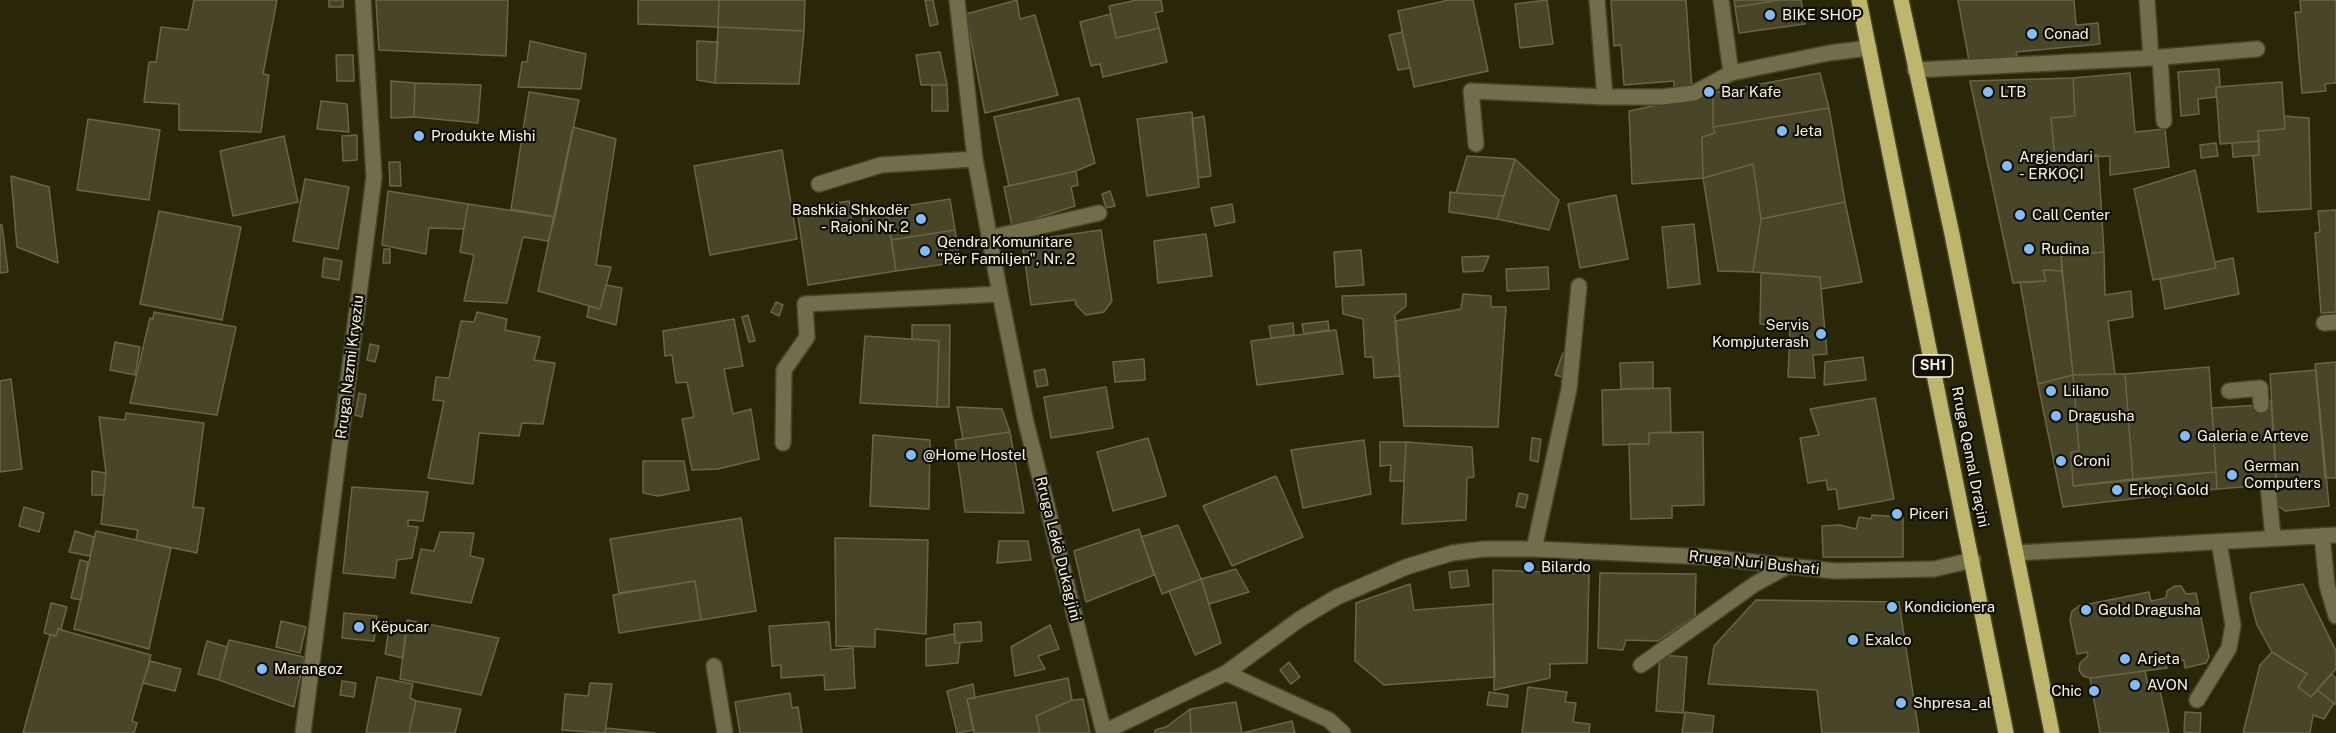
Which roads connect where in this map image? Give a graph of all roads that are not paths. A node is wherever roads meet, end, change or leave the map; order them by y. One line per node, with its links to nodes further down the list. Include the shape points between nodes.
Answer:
1 (363, 0): 39 (street, Rruga Nazmi Kryeziu, via 374,177)
2 (957, 0): 16 (street, Rruga Lekë Dukagjini)
3 (1597, 0): 13 (street)
4 (1721, 0): 12 (street)
5 (1859, 0): 8 (main road, Rruga Qemal Draçini / SH1)
6 (1901, 0): 11 (main road, Rruga Qemal Draçini)
7 (2147, 0): 10 (street)
8 (1869, 48): 12 (street); 31 (main road, Rruga Qemal Draçini / SH1)
9 (2257, 49): 10 (street)
10 (2156, 58): 11 (street); 14 (street)
11 (1915, 70): 30 (main road, Rruga Qemal Draçini)
12 (1731, 73): 13 (street, via 1695,93)
13 (1605, 98): 15 (street, via 1471,91)
14 (2164, 121)
15 (1476, 144)
16 (975, 159): 17 (street, via 881,165); 19 (street, Rruga Lekë Dukagjini)
17 (819, 184)
18 (1099, 213): 19 (street)
19 (989, 238): 21 (street, Rruga Lekë Dukagjini)
20 (1579, 286): 29 (street, via 1569,389)
21 (1000, 294): 24 (street, via 806,303 807,337 784,370); 38 (street, Rruga Lekë Dukagjini, via 1025,418)
22 (2229, 391): 23 (street, via 2260,388)
23 (2261, 405)
24 (783, 442)
25 (2268, 485): 27 (street)
26 (2329, 535): 27 (street); 33 (street, via 2327,585)
27 (2272, 538): 28 (street)
28 (2219, 542): 30 (street); 37 (street, via 2233,625 2229,648)
29 (1534, 549): 32 (street, Rruga Nuri Bushati, via 1706,557); 36 (street, Rruga Nuri Bushati, via 1452,553 1406,567 1337,597)
30 (2016, 554): 43 (main road, Rruga Qemal Draçini)
31 (1973, 560): 32 (street, Rruga Nuri Bushati, via 1925,569); 42 (main road, Rruga Qemal Draçini / SH1)
32 (1786, 567): 34 (street, via 1755,584)
33 (2336, 616)
34 (1641, 665)
35 (714, 666): 40 (street)
36 (1226, 673): 38 (street, Rruga Nuri Bushati); 41 (street, via 1329,720)
37 (2197, 700)
38 (1104, 732)
39 (303, 733)
40 (725, 733)
41 (1343, 733)
42 (2006, 733)
43 (2052, 733)

